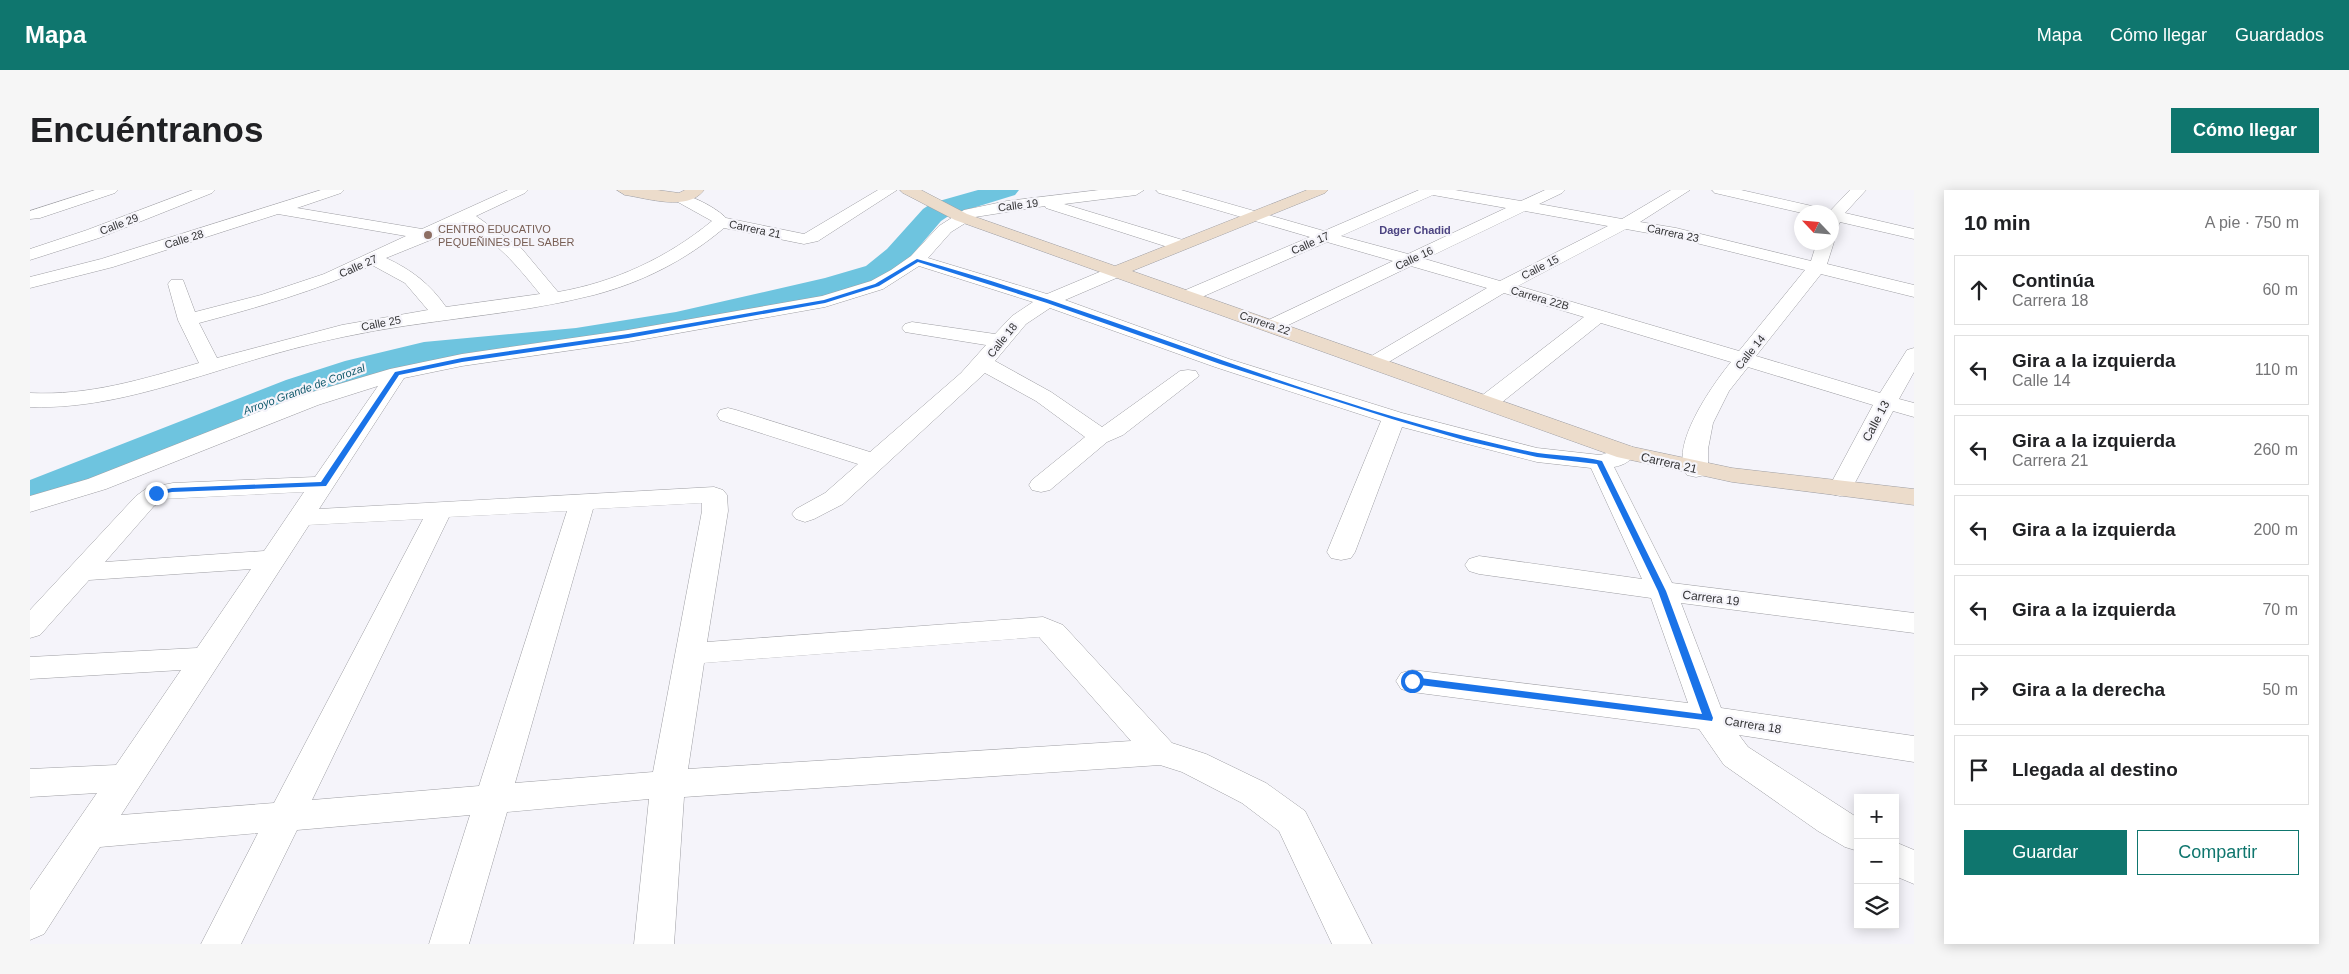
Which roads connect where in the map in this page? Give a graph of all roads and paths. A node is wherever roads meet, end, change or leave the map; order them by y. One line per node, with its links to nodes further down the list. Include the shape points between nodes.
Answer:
1 (110, 190): 27 (street)
2 (208, 190): 35 (street, Calle 29)
3 (336, 190): 22 (street, Calle 28)
4 (520, 190): 25 (street, Calle 27)
5 (625, 190): 17 (street, Carrera 21)
6 (696, 190): 17 (street)
7 (889, 190): 28 (street, Carrera 21, via 804,239)
8 (908, 190): 23 (street, Carrera 22)
9 (1136, 190): 18 (street, Calle 19)
10 (1164, 190): 24 (street, Carrera 22B)
11 (1320, 190): 24 (street, Calle 18)
12 (1431, 190): 19 (street, Carrera 23); 32 (street, Calle 17)
13 (1557, 190): 19 (street, Calle 16)
14 (1682, 190): 29 (street, Calle 15)
15 (1720, 190): 20 (street)
16 (1858, 190): 21 (street)
17 (682, 198): 28 (street, Carrera 21, via 715,215)
18 (1043, 202): 23 (street, Calle 19); 33 (street)
19 (1523, 206): 29 (street, Carrera 23); 38 (street, Calle 16)
20 (1794, 208)
21 (1839, 208)
22 (279, 209): 30 (street); 42 (street, Calle 28)
23 (956, 214): 37 (street); 40 (street, Carrera 22)
24 (1256, 216): 32 (street, Carrera 22B); 33 (street, Calle 18)
25 (465, 217): 30 (street, Calle 27); 47 (street, via 516,253)
26 (1839, 219): 31 (street)
27 (32, 221): 35 (street)
28 (721, 222): 47 (street, Calle 25, via 679,254 644,273 608,286)
29 (1626, 223): 39 (street, Carrera 23); 44 (street, Calle 15)
30 (427, 234): 36 (street, Calle 27)
31 (1914, 234)
32 (1325, 236): 38 (street, Carrera 22B); 46 (street, Calle 17)
33 (1180, 245): 40 (street, Calle 18)
34 (1823, 250): 39 (street, Calle 14)
35 (32, 255): 41 (street)
36 (373, 259): 49 (street, via 412,278 426,291); 51 (street, Calle 27, via 268,299)
37 (917, 260): 48 (street, Carrera 21); 60 (street, via 877,285 825,301)
38 (1409, 260): 44 (street, Carrera 22B); 52 (street, Calle 16)
39 (1817, 267): 45 (street, Carrera 23); 56 (street, Calle 14)
40 (1115, 272): 46 (street, Carrera 22); 48 (street, Calle 18)
41 (30, 275)
42 (30, 284)
43 (178, 284): 51 (street)
44 (1502, 287): 50 (street, Carrera 22B); 57 (street, Calle 15)
45 (1914, 292)
46 (1188, 296): 52 (street, Carrera 22)
47 (553, 298): 49 (street, Calle 25)
48 (1049, 301): 54 (street, Calle 18, via 1019,319); 67 (street, Carrera 21, via 1222,363)
49 (440, 314): 59 (street, Calle 25, via 342,331)
50 (1599, 315): 56 (street, Carrera 22B); 63 (street)
51 (188, 320): 59 (street)
52 (1271, 326): 57 (street, Carrera 22)
53 (912, 328): 54 (street)
54 (1000, 341): 58 (street, Calle 18)
55 (1914, 354): 64 (street, Calle 13)
56 (1745, 358): 64 (street, Carrera 22B); 71 (street, Calle 14, via 1720,390 1702,423 1696,449)
57 (1375, 362): 63 (street, Carrera 22)
58 (984, 364): 68 (street, via 1029,386); 70 (street, Calle 18)
59 (211, 366): 62 (street, Calle 25, via 174,378 96,395 52,402)
60 (397, 373): 72 (street); 77 (street, via 310,400 97,484)
61 (1188, 376): 68 (street, via 1116,430)
62 (30, 400)
63 (1488, 402): 69 (street, Carrera 22)
64 (1886, 402): 65 (street, Carrera 22B); 74 (street, Calle 13)
65 (1914, 410)
66 (728, 415): 70 (street)
67 (1394, 418): 69 (street, Carrera 21, via 1537,454); 81 (street)
68 (1099, 437): 73 (street)
69 (1612, 457): 71 (street, Carrera 21); 85 (street)
70 (874, 461): 79 (street, Calle 18, via 832,500)
71 (1696, 470): 74 (street, Carrera 21)
72 (323, 484): 80 (street); 84 (street, via 156,493)
73 (1041, 485)
74 (1840, 489): 75 (street, Carrera 21)
75 (1914, 496)
76 (582, 502): 78 (street); 88 (street, via 714,494 715,511); 98 (street)
77 (30, 504)
78 (440, 510): 80 (street); 99 (street)
79 (805, 514)
80 (301, 518): 82 (street)
81 (1341, 552)
82 (273, 559): 84 (street); 89 (street)
83 (1479, 565): 85 (street, Carrera 19)
84 (81, 572): 87 (street)
85 (1662, 591): 86 (street, Carrera 19); 92 (street)
86 (1914, 623)
87 (30, 628)
88 (690, 654): 94 (street, via 1043,627 1054,632); 97 (street)
89 (207, 658): 90 (street); 95 (street)
90 (30, 668)
91 (1412, 681): 92 (street, Carrera 18)
92 (1708, 718): 93 (street, Carrera 18); 101 (street, via 1736,756)
93 (1914, 749)
94 (1160, 752): 97 (street); 108 (street, via 1194,763 1254,793 1292,821)
95 (126, 778): 96 (street); 100 (street)
96 (30, 783)
97 (668, 784): 98 (street); 107 (street)
98 (493, 799): 99 (street); 106 (street)
99 (285, 817): 100 (street); 105 (street)
100 (91, 833): 104 (street)
101 (1854, 834)
102 (1899, 860): 103 (street)
103 (1914, 868)
104 (30, 922)
105 (220, 944)
106 (449, 944)
107 (654, 944)
108 (1352, 944)

